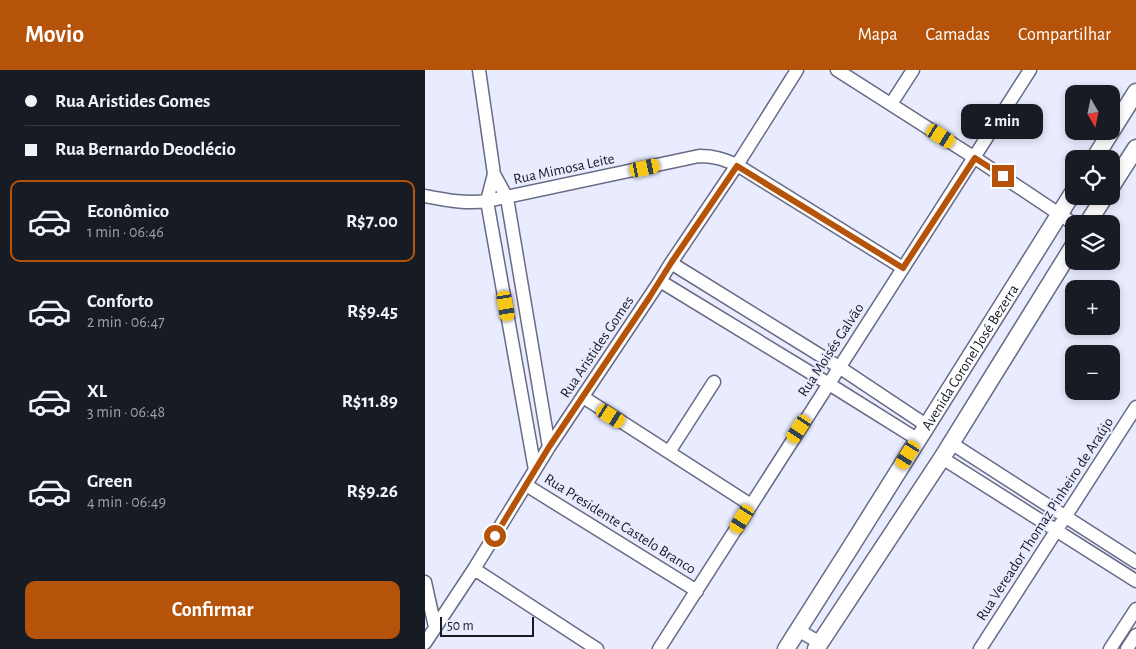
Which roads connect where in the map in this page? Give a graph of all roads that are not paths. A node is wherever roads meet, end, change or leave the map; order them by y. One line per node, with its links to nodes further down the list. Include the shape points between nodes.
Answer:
1 (479, 70): 13 (street)
2 (797, 70): 11 (street, Rua Aristides Gomes)
3 (837, 70): 7 (street)
4 (913, 70): 7 (street)
5 (1030, 70): 10 (street, Rua Moisés Galvão)
6 (1136, 92): 9 (street)
7 (891, 104): 10 (street)
8 (1136, 148): 12 (street)
9 (1100, 150)
10 (975, 158): 18 (street); 22 (street, Rua Moisés Galvão)
11 (737, 166): 15 (street, Rua Mimosa Leite, via 712,156 699,156); 21 (street, Rua Aristides Gomes); 22 (street, Rua Mimosa Leite)
12 (1120, 173)
13 (494, 174): 15 (street); 16 (street)
14 (425, 196): 16 (street, Rua Mimosa Leite)
15 (507, 198): 16 (street, Rua Mimosa Leite); 24 (street)
16 (488, 205): 25 (street)
17 (1065, 205): 18 (street, Avenida Coronel José Bezerra)
18 (1059, 214): 19 (street); 31 (street, Avenida Coronel José Bezerra)
19 (1065, 218)
20 (1065, 259): 33 (street, Avenida Coronel José Bezerra)
21 (671, 263): 23 (street, Rua Aristides Gomes); 26 (street)
22 (903, 268): 26 (street, Rua Moisés Galvão)
23 (660, 281): 28 (street); 29 (street, Rua Aristides Gomes)
24 (528, 322): 25 (street); 34 (street)
25 (509, 326): 37 (street)
26 (839, 367): 28 (street, Rua Moisés Galvão); 31 (street)
27 (714, 382): 35 (street)
28 (829, 384): 32 (street); 39 (street, Rua Moisés Galvão)
29 (583, 397): 34 (street, Rua Aristides Gomes); 35 (street)
30 (1136, 407): 40 (street, Rua Vereador Thomaz Pinheiro de Araújo)
31 (926, 425): 32 (street, Avenida Coronel José Bezerra)
32 (917, 439): 49 (street, Avenida Coronel José Bezerra)
33 (951, 443): 36 (street, Avenida Coronel José Bezerra); 40 (street)
34 (549, 447): 37 (street, Rua Aristides Gomes)
35 (669, 452): 39 (street)
36 (942, 458): 41 (street); 52 (street, Avenida Coronel José Bezerra)
37 (535, 470): 38 (street, Rua Aristides Gomes)
38 (526, 485): 43 (street, Rua Aristides Gomes); 46 (street, Rua Presidente Castelo Branco)
39 (751, 505): 46 (street, Rua Moisés Galvão)
40 (1066, 517): 41 (street, Rua Vereador Thomaz Pinheiro de Araújo); 42 (street)
41 (1056, 531): 45 (street); 56 (street, Rua Vereador Thomaz Pinheiro de Araújo)
42 (1136, 562)
43 (474, 569): 48 (street, Rua Aristides Gomes); 53 (street)
44 (425, 582): 48 (street)
45 (1136, 582)
46 (697, 591): 54 (street, Rua Moisés Galvão)
47 (1136, 609): 57 (street)
48 (435, 627): 51 (street, Rua Aristides Gomes)
49 (798, 630): 52 (street); 55 (street, Avenida Coronel José Bezerra)
50 (1136, 636): 58 (street)
51 (425, 643)
52 (818, 646)
53 (597, 649)
54 (659, 649)
55 (785, 649)
56 (980, 649)
57 (1110, 649)
58 (1127, 649)

